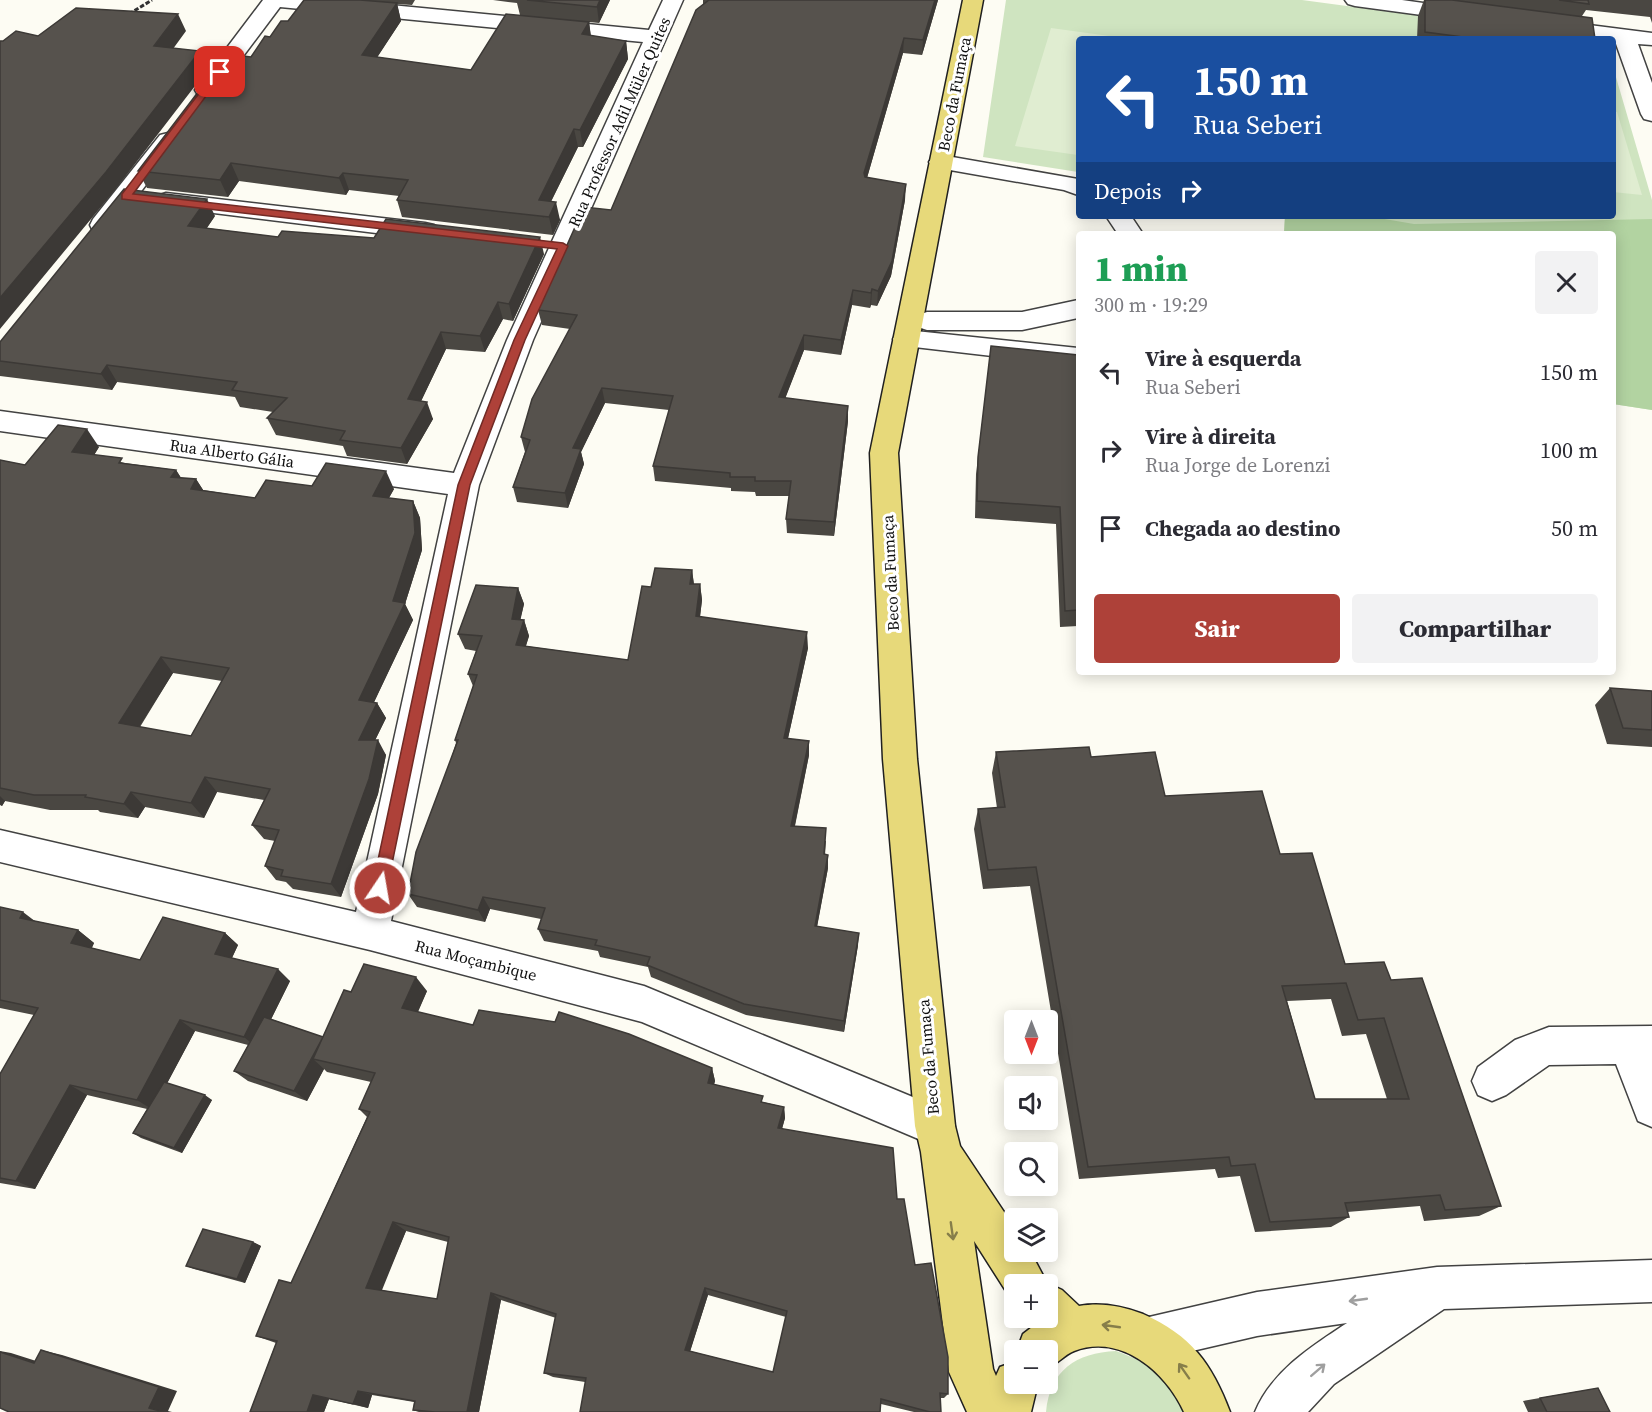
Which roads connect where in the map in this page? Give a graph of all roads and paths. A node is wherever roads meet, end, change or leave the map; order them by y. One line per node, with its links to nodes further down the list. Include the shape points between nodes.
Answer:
1 (152, 0): 7 (path)
2 (274, 0): 10 (street); 15 (street)
3 (673, 0): 10 (street, Rua Professor Adil Müler Quites)
4 (973, 0): 13 (main road, Beco da Fumaça)
5 (1355, 0): 6 (street)
6 (1484, 17)
7 (122, 19)
8 (1530, 24): 9 (street)
9 (1624, 36): 11 (street); 12 (street)
10 (657, 37): 22 (street, Rua Professor Adil Müler Quites, via 551,245 520,340)
11 (1652, 39)
12 (1652, 114)
13 (941, 162): 14 (street); 19 (main road, Beco da Fumaça)
14 (1076, 187)
15 (126, 196): 16 (street); 17 (street)
16 (445, 233)
17 (89, 242)
18 (1076, 310): 19 (street, via 995,324)
19 (908, 329): 20 (street); 28 (main road, Beco da Fumaça, via 884,453 900,759)
20 (1076, 357)
21 (0, 421): 22 (street, Rua Alberto Gália)
22 (464, 485): 24 (street, Rua Professor Adil Müler Quites)
23 (0, 846): 24 (street, Rua Moçambique)
24 (370, 933): 28 (street, Rua Moçambique, via 644,1004)
25 (1641, 1045): 26 (street, via 1549,1046 1529,1054); 27 (street)
26 (1492, 1081)
27 (1652, 1107)
28 (938, 1139): 29 (main road, Beco da Fumaça); 35 (main road, Beco da Fumaça, one-way to 35, via 971,1372)
29 (1020, 1274)
30 (1652, 1281): 31 (street)
31 (1437, 1288): 33 (street, one-way to 33, via 1257,1314); 38 (street, one-way to 31, via 1318,1368)
32 (1058, 1327): 33 (main road, one-way to 32, via 1124,1328 1097,1324)
33 (1149, 1339): 37 (main road, one-way to 33, via 1178,1362)
34 (1013, 1394): 36 (main road)
35 (990, 1412)
36 (1008, 1412)
37 (1207, 1412)
38 (1278, 1412)

